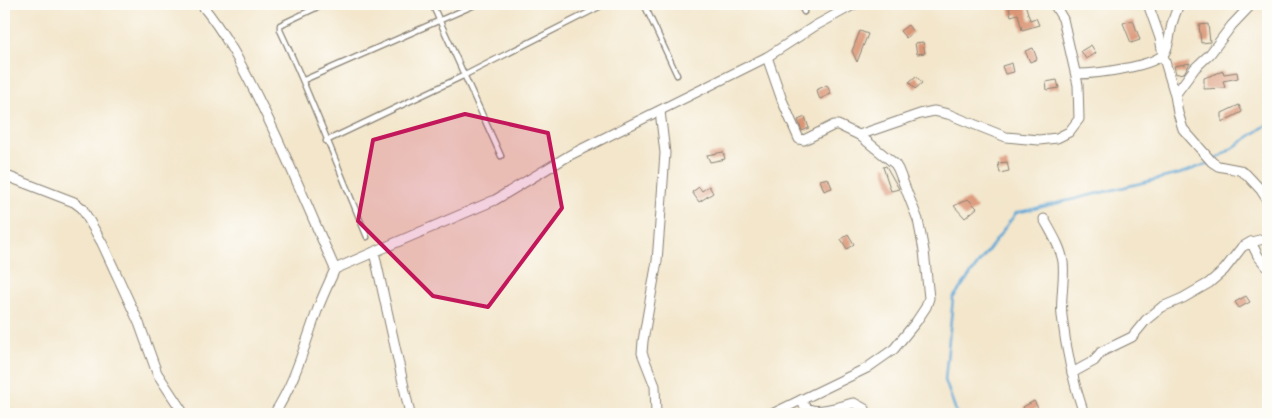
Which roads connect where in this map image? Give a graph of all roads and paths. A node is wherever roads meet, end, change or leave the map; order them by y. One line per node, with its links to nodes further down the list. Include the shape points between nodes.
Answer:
1 (201, 4): 34 (street, via 219,26 244,70 284,151)
2 (324, 4): 20 (lane, via 280,25)
3 (432, 4): 14 (lane)
4 (477, 4): 14 (lane)
5 (605, 4): 19 (lane)
6 (644, 4): 18 (lane)
7 (800, 4): 13 (lane)
8 (855, 4): 16 (street)
9 (1054, 4): 17 (street, via 1063,19)
10 (1148, 4): 15 (street)
11 (1179, 4): 15 (street)
12 (1252, 4): 21 (street)
13 (804, 12)
14 (440, 21): 19 (lane); 20 (lane)
15 (1163, 55): 17 (street, via 1118,70); 21 (street)
16 (767, 57): 22 (street); 23 (street, via 799,139 804,140 834,125)
17 (1077, 74): 23 (street, via 1079,119 1069,132 1057,138 1006,137 948,114 934,112)
18 (677, 75)
19 (465, 76): 24 (lane); 25 (lane)
20 (304, 80): 24 (lane)
21 (1175, 95): 27 (street, via 1183,129 1212,162 1246,174)
22 (660, 112): 32 (street, via 570,155 495,200); 40 (street, via 664,153 658,261 642,353 655,386)
23 (859, 135): 36 (street, via 898,169 918,220 929,298 916,322 894,349 867,368)
24 (326, 140): 29 (lane)
25 (501, 156)
26 (4, 175): 37 (street, via 82,208 139,323 158,373)
27 (1268, 201)
28 (1044, 219): 35 (street, via 1063,260 1062,314)
29 (366, 237)
30 (1268, 238): 31 (street)
31 (1251, 242): 33 (street); 35 (street, via 1242,247 1209,283 1162,307 1132,338 1101,352 1094,361)
32 (374, 252): 34 (street); 39 (street)
33 (1268, 268)
34 (335, 269): 38 (street, via 290,388)
35 (1072, 373): 43 (street)
36 (801, 400): 41 (street); 42 (street, via 807,409 813,411 854,403 865,409)
37 (184, 414)
38 (274, 414)
39 (410, 414)
40 (656, 414)
41 (772, 414)
42 (867, 414)
43 (1084, 414)

